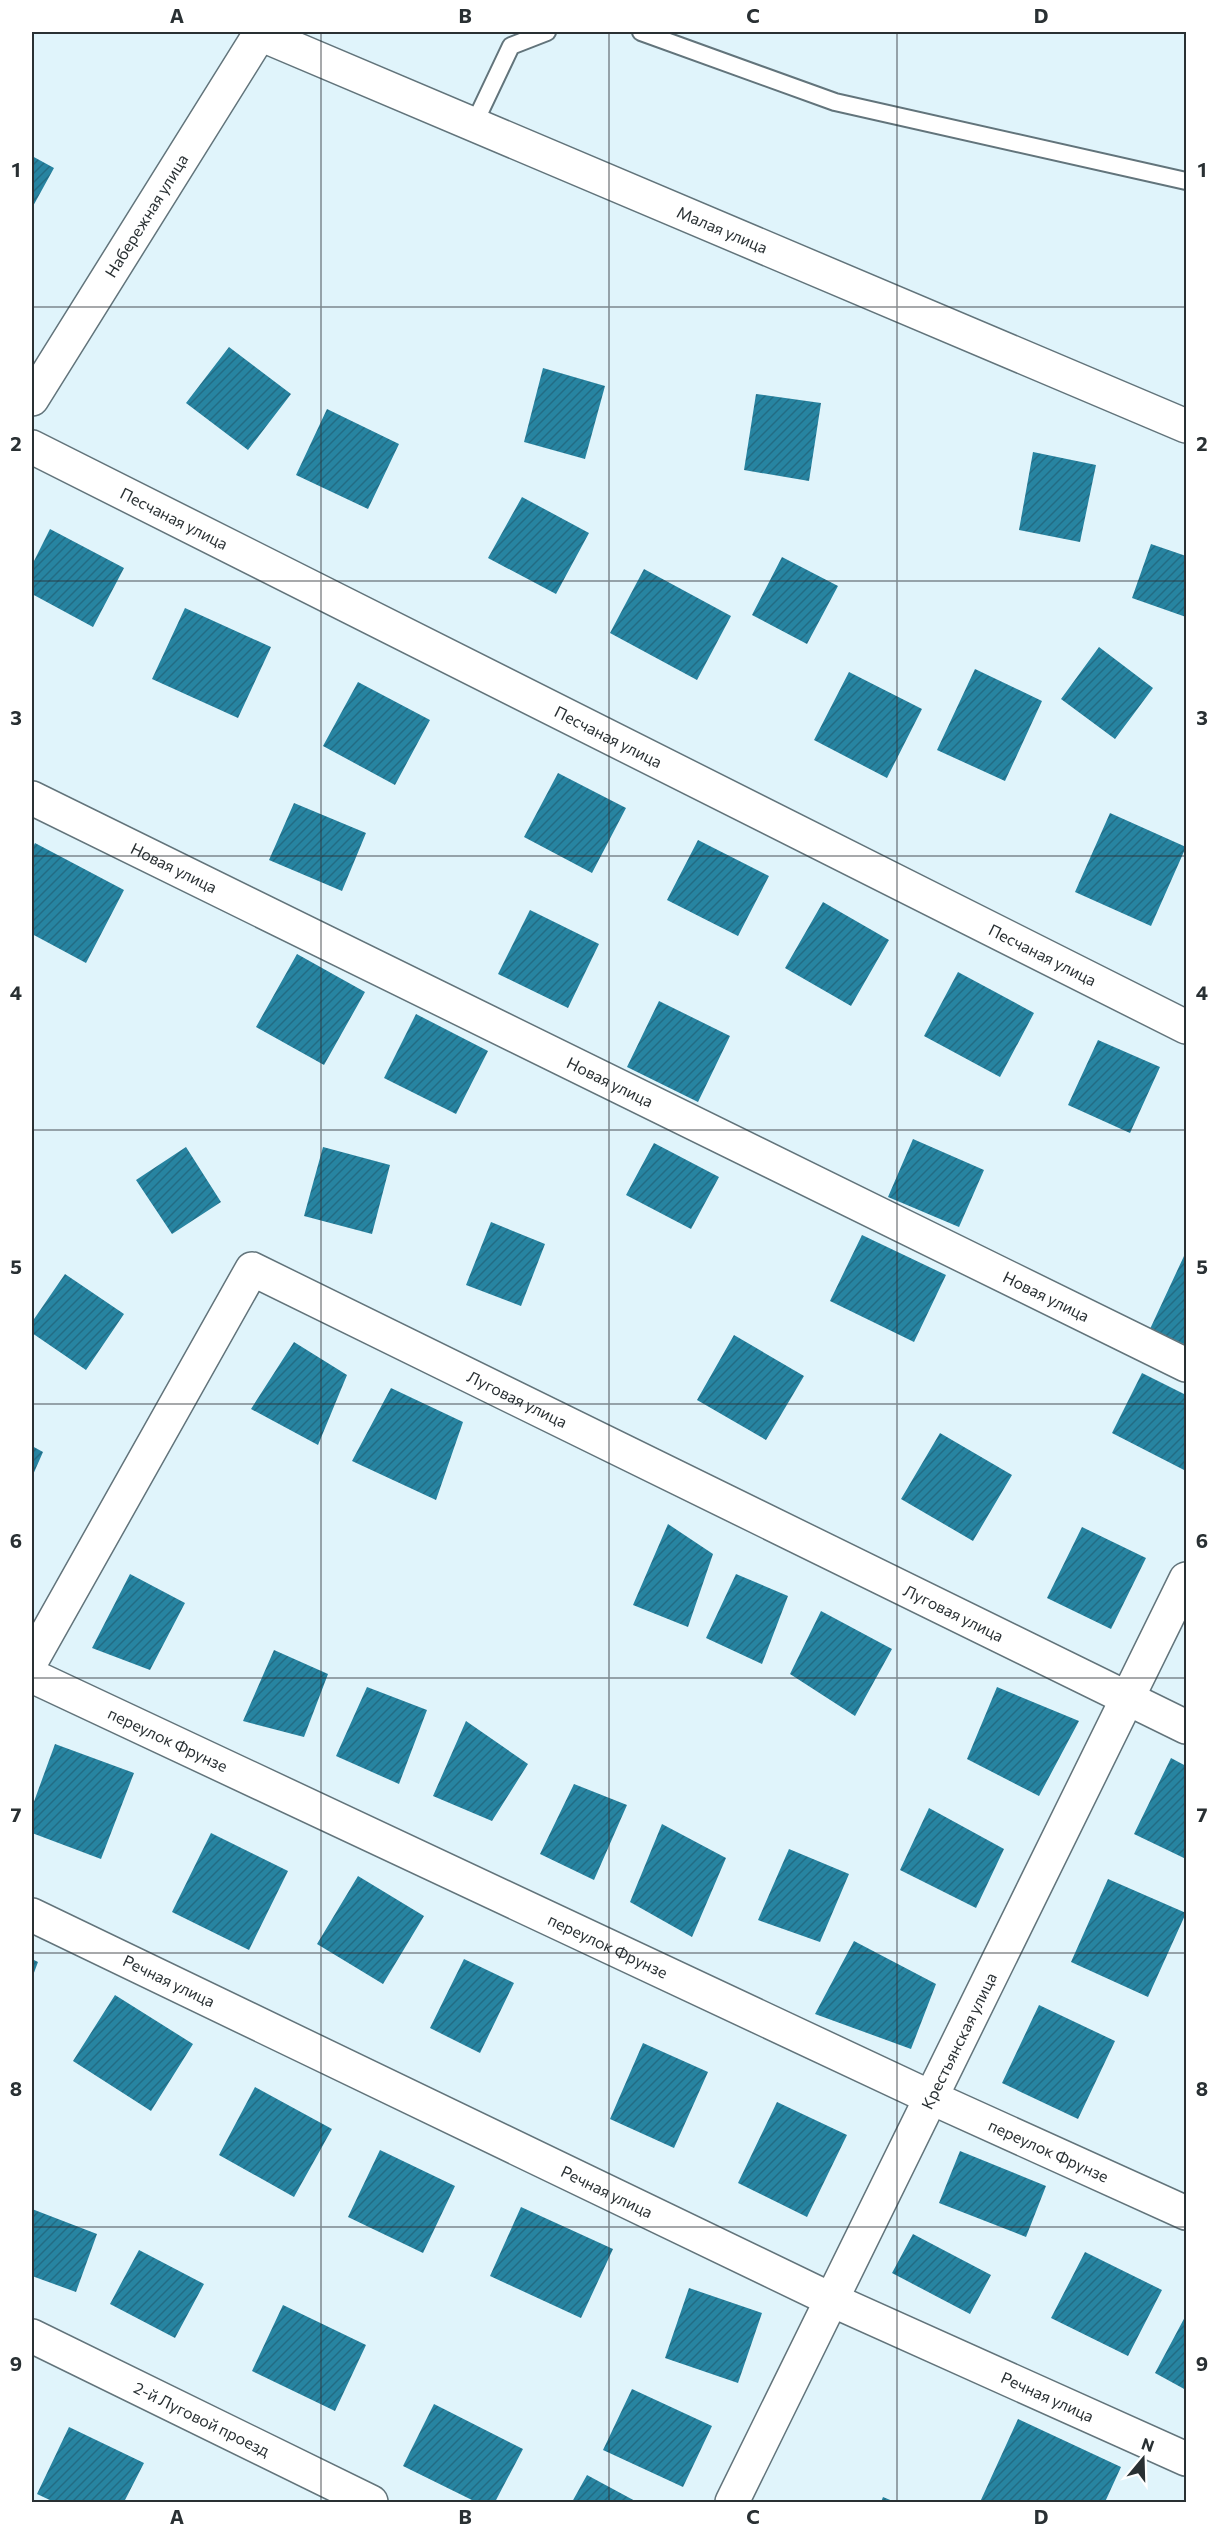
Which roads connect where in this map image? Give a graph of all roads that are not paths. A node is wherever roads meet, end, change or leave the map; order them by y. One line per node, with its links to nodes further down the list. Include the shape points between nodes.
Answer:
1 (547, 32): 4 (lane, via 511,46)
2 (640, 32): 5 (lane, via 835,102)
3 (261, 33): 4 (street, Малая улица); 6 (street, Набережная улица)
4 (474, 124): 7 (street, Малая улица)
5 (1186, 181)
6 (32, 399)
7 (1186, 426)
8 (32, 447): 10 (street, Песчаная улица)
9 (32, 798): 11 (street, Новая улица)
10 (1186, 1027)
11 (1186, 1365)
12 (1186, 1579): 15 (street, Крестьянская улица)
13 (32, 1660): 15 (street, Луговая улица, via 252,1269)
14 (32, 1676): 18 (street, переулок Фрунзе)
15 (1129, 1698): 16 (street, Луговая улица); 18 (street, Крестьянская улица)
16 (1186, 1727)
17 (32, 1915): 20 (street, Речная улица)
18 (932, 2098): 19 (street, переулок Фрунзе); 20 (street, Крестьянская улица)
19 (1186, 2213)
20 (832, 2300): 22 (street, Речная улица); 24 (street, Крестьянская улица)
21 (32, 2336): 23 (street, 2-й Луговой проезд)
22 (1186, 2460)
23 (371, 2502)
24 (732, 2502)

